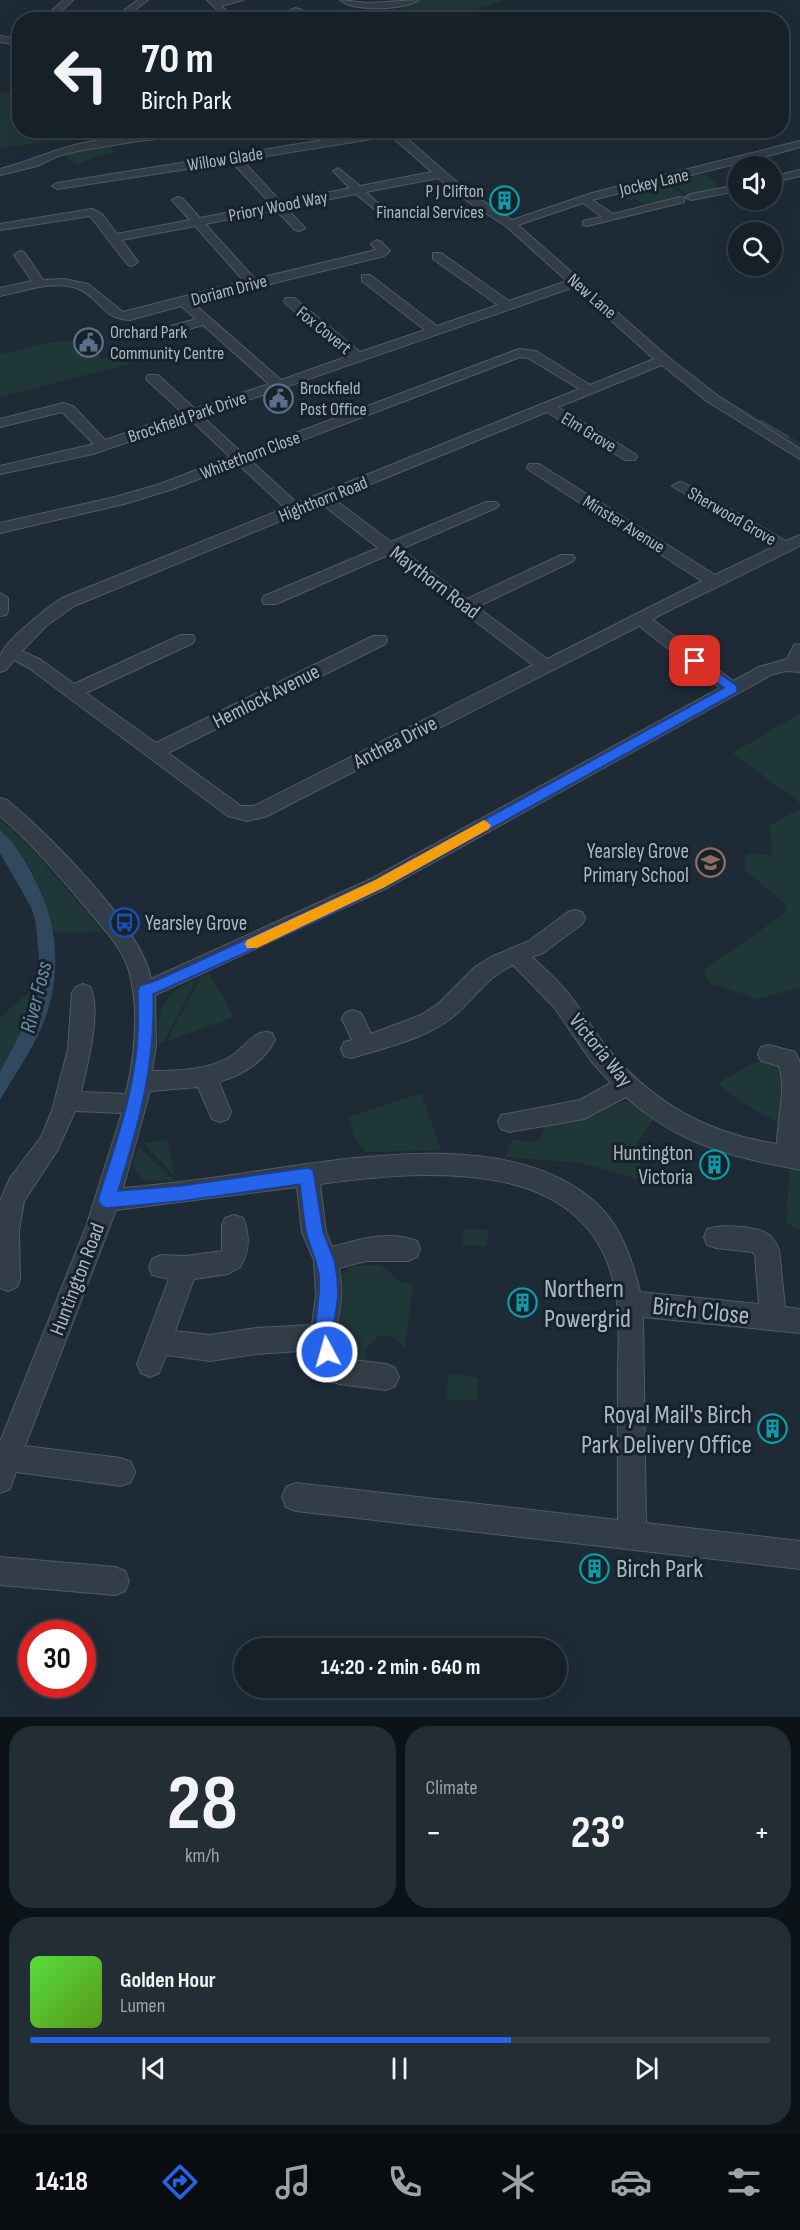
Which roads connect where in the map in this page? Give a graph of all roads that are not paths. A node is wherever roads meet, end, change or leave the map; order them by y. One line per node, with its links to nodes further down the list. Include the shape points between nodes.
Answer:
1 (69, 0): 9 (street)
2 (144, 0): 10 (street)
3 (239, 0): 5 (street)
4 (415, 0): 7 (street)
5 (213, 2): 11 (street)
6 (348, 3): 7 (street)
7 (394, 4): 13 (street)
8 (288, 6): 12 (street, via 298,10)
9 (55, 12)
10 (127, 12)
11 (227, 12)
12 (294, 12)
13 (398, 12)
14 (140, 138): 23 (street, via 77,148)
15 (355, 138): 19 (street, Willow Glade)
16 (398, 138): 24 (street, New Lane)
17 (800, 144): 18 (street, Jockey Lane)
18 (766, 156)
19 (234, 158): 26 (street, Willow Glade); 32 (street)
20 (728, 168): 29 (street, Jockey Lane)
21 (797, 170): 25 (street)
22 (338, 171): 28 (street)
23 (0, 172)
24 (440, 174): 28 (street, Priory Wood Way); 38 (street, New Lane)
25 (782, 176)
26 (57, 186)
27 (728, 188): 34 (street)
28 (359, 190): 32 (street, Priory Wood Way); 33 (street)
29 (584, 199): 35 (street); 38 (street, Jockey Lane, via 541,217)
30 (178, 200): 36 (street)
31 (634, 201): 34 (street)
32 (278, 206): 36 (street, Priory Wood Way); 40 (street)
33 (379, 210)
34 (647, 210): 35 (street)
35 (611, 218): 37 (street)
36 (197, 222): 41 (street, Priory Wood Way); 48 (street)
37 (587, 223)
38 (510, 224): 47 (street, New Lane)
39 (0, 226): 41 (street, via 94,210)
40 (299, 228)
41 (115, 238): 45 (street)
42 (377, 244): 48 (street, Doriam Drive, via 384,251)
43 (20, 255): 49 (street)
44 (438, 256): 53 (street)
45 (132, 262)
46 (366, 278): 55 (street)
47 (576, 282): 53 (street, Brockfield Park Drive); 58 (street, New Lane)
48 (252, 283): 52 (street, Doriam Drive)
49 (39, 284): 50 (street); 52 (street, Doriam Drive, via 57,282 87,288 118,316)
50 (0, 292)
51 (290, 301): 57 (street, Fox Covert)
52 (183, 302): 54 (street)
53 (507, 305): 55 (street, Brockfield Park Drive)
54 (205, 321): 56 (street); 60 (street)
55 (435, 331): 57 (street, Brockfield Park Drive)
56 (154, 335)
57 (359, 358): 60 (street, Brockfield Park Drive)
58 (663, 360): 61 (street, Highthorn Road); 66 (street, New Lane, via 713,399)
59 (152, 378): 63 (street)
60 (279, 385): 63 (street, Brockfield Park Drive)
61 (589, 390): 62 (street, Highthorn Road); 68 (street, Whitethorn Close, via 531,354 519,353)
62 (548, 407): 67 (street, Elm Grove); 72 (street, Highthorn Road)
63 (192, 416): 65 (street, Brockfield Park Drive); 68 (street)
64 (0, 423): 65 (street, via 64,407)
65 (103, 446): 70 (street, Brockfield Park Drive)
66 (800, 455)
67 (630, 457)
68 (240, 460): 74 (street); 75 (street, Whitethorn Close, via 130,498)
69 (534, 467): 79 (street, Minster Avenue)
70 (0, 470)
71 (679, 486): 76 (street, Sherwood Grove)
72 (324, 499): 74 (street, Highthorn Road); 77 (street, Maythorn Road)
73 (491, 505): 77 (street)
74 (296, 510): 87 (street, Highthorn Road, via 68,602 48,615)
75 (0, 528)
76 (793, 543): 79 (street, Anthea Drive)
77 (391, 548): 81 (street); 82 (street, Maythorn Road)
78 (567, 558): 82 (street)
79 (714, 581): 84 (street, Anthea Drive)
80 (0, 598): 83 (street)
81 (270, 600)
82 (466, 606): 89 (street, Maythorn Road)
83 (0, 611)
84 (640, 618): 89 (street, Anthea Drive); 90 (street)
85 (187, 639): 91 (street)
86 (378, 640): 92 (street, Hemlock Avenue)
87 (5, 658): 91 (street, Anthea Drive, via 35,664)
88 (798, 660): 90 (street, via 765,671)
89 (545, 666): 92 (street, Anthea Drive, via 258,812 235,812)
90 (732, 689): 96 (street, via 342,903)
91 (72, 692): 92 (street, Anthea Drive)
92 (154, 752)
93 (0, 806): 96 (street, Huntington Road, via 57,858 119,932)
94 (575, 918): 95 (street)
95 (517, 956): 98 (street, via 482,973 446,1010 408,1031 359,1046); 103 (street, Victoria Way, via 561,1000 599,1054)
96 (145, 990): 102 (street, Huntington Road, via 146,1033)
97 (83, 993): 104 (street, via 80,1050)
98 (353, 1020)
99 (264, 1040): 101 (street, via 242,1062)
100 (769, 1054): 108 (street, via 787,1059 792,1068 796,1087 790,1117)
101 (206, 1078): 102 (street); 106 (street)
102 (140, 1081): 105 (street, Huntington Road)
103 (628, 1085): 107 (street, via 584,1109); 108 (street, Victoria Way, via 694,1131 744,1149)
104 (66, 1101): 105 (street); 111 (street, via 51,1141 21,1183)
105 (134, 1104): 110 (street, Huntington Road)
106 (220, 1112)
107 (509, 1122)
108 (794, 1158)
109 (307, 1175): 110 (street); 115 (street, via 314,1232); 119 (street, via 417,1165 477,1167 522,1174 566,1194 589,1212 617,1253)
110 (106, 1200): 126 (street, Huntington Road)
111 (4, 1220): 118 (street)
112 (234, 1226): 117 (street, via 234,1258)
113 (716, 1237): 120 (street, Birch Close, via 758,1241 767,1250)
114 (408, 1249): 115 (street, via 356,1250)
115 (326, 1260): 122 (street, via 329,1296)
116 (160, 1267): 117 (street)
117 (186, 1268): 123 (street)
118 (8, 1279)
119 (630, 1303): 120 (street, Birch Close); 129 (street)
120 (772, 1317): 121 (street, Birch Close)
121 (800, 1321)
122 (323, 1336): 123 (street, via 210,1348); 125 (street, via 332,1364 339,1371)
123 (159, 1341): 124 (street)
124 (150, 1364)
125 (386, 1377)
126 (4, 1468): 127 (street)
127 (121, 1472)
128 (296, 1497): 129 (street)
129 (632, 1535): 130 (street)
130 (800, 1555)
131 (0, 1571): 132 (street)
132 (115, 1581)

